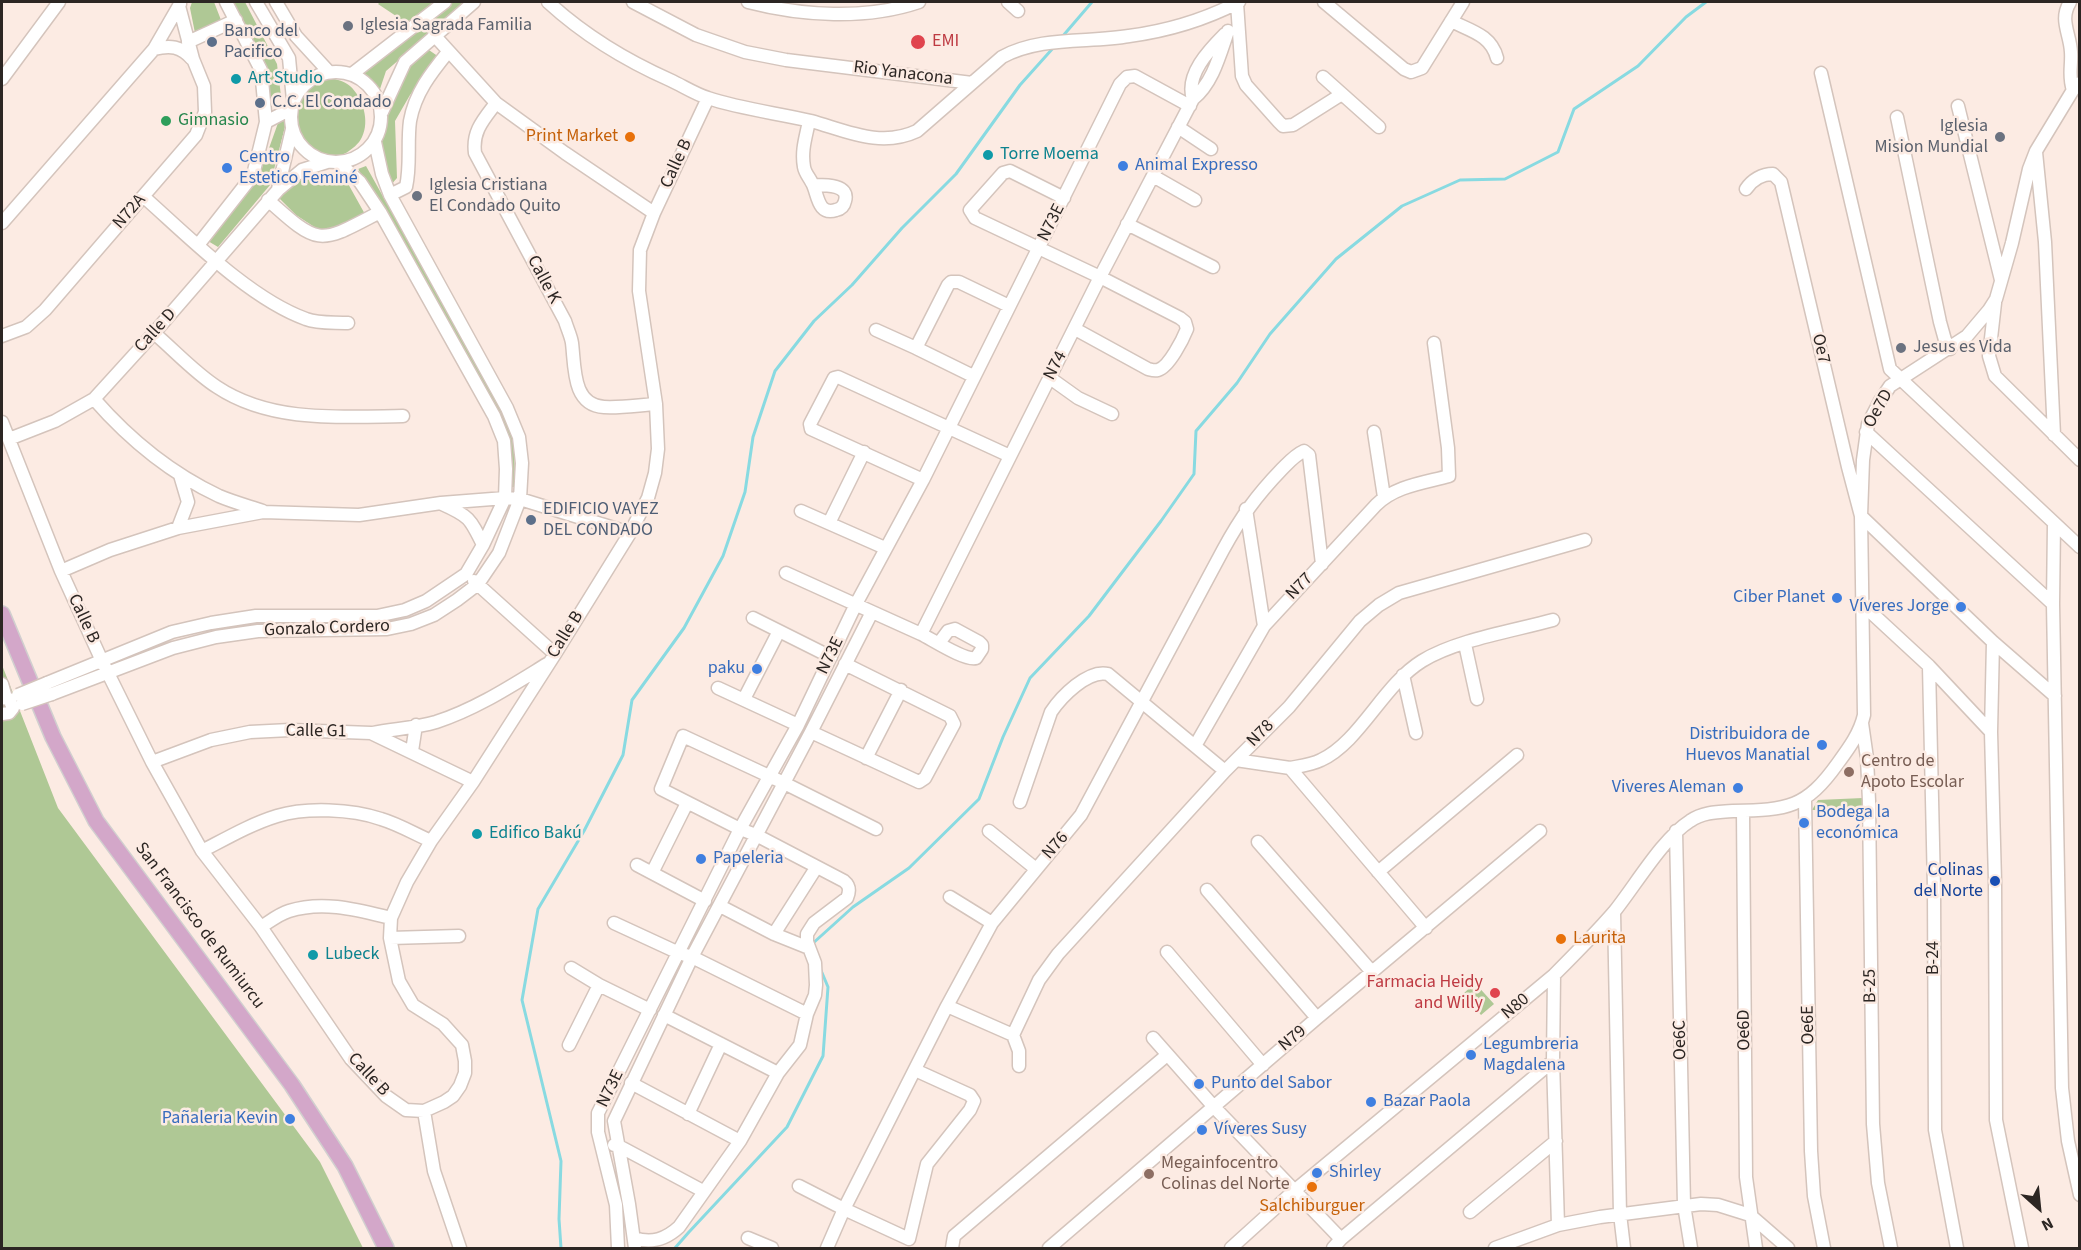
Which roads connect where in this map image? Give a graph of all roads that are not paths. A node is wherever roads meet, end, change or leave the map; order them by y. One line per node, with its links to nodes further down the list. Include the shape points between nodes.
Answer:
1 (59, 2): 34 (street)
2 (226, 2): 19 (street)
3 (256, 2): 23 (street)
4 (276, 2): 22 (street)
5 (445, 2): 32 (street)
6 (474, 2): 24 (street)
7 (548, 2): 38 (street, via 572,24 633,63)
8 (633, 2): 35 (street, Rio Yanacona, via 696,35 745,52)
9 (748, 2): 17 (street, via 781,8)
10 (920, 2): 17 (street, via 900,8)
11 (1008, 2): 18 (street)
12 (1238, 2): 20 (street); 35 (street, Rio Yanacona, via 1181,25 1130,36 1023,48 1002,57)
13 (1324, 2): 21 (street, via 1404,69 1415,72 1422,68)
14 (1463, 2): 21 (street)
15 (2070, 2): 36 (street, via 2065,10 2072,54 2069,77)
16 (180, 4): 25 (street, N72A); 26 (street)
17 (841, 8)
18 (1018, 11)
19 (236, 20): 25 (street); 46 (street, via 261,70)
20 (1238, 20): 37 (street, via 1242,76 1283,126 1293,125); 40 (street, via 1196,72 1190,88)
21 (1451, 21): 28 (street, via 1487,40)
22 (290, 25): 23 (street); 30 (street)
23 (275, 33): 41 (street, via 289,58)
24 (434, 35): 27 (street); 43 (street, via 405,62)
25 (188, 42): 29 (street, N72A)
26 (154, 49): 29 (street, via 175,47); 65 (street)
27 (448, 52): 39 (street); 58 (street, via 415,102 406,187)
28 (1497, 58)
29 (193, 59): 59 (street, N72A, via 204,87 205,112 196,135)
30 (329, 72): 32 (street); 41 (street, via 309,80)
31 (1821, 73): 85 (street, via 1887,362)
32 (352, 74): 43 (street, via 369,85)
33 (1323, 77): 37 (street)
34 (2, 79)
35 (972, 83): 45 (street, via 923,126 904,137 869,137)
36 (2076, 86): 52 (street)
37 (1342, 94): 47 (street)
38 (708, 98): 45 (street); 64 (street, Calle B)
39 (496, 103): 64 (street); 87 (street, Calle K, via 478,127 475,153 565,321 580,393 593,405 603,407)
40 (1191, 103): 48 (street, N74); 60 (street, N73E, via 1135,76 1127,77)
41 (292, 105): 46 (street); 49 (street)
42 (1958, 106): 72 (street)
43 (382, 112): 50 (street)
44 (1897, 117): 82 (street, via 1942,331)
45 (809, 121): 55 (street, via 802,158)
46 (266, 122): 67 (street, via 252,175)
47 (1380, 127)
48 (1178, 128): 51 (street); 54 (street, N74)
49 (292, 129): 53 (street, via 311,156); 56 (street, Calle D)
50 (375, 142): 53 (street, via 353,159); 58 (street, Gonzalo Cordero)
51 (1211, 149)
52 (2036, 151): 72 (street, Oe7D); 94 (street, via 2046,242)
53 (333, 162): 56 (street, Calle D, via 302,170); 63 (street, Gonzalo Cordero, via 360,182)
54 (1153, 176): 62 (street); 66 (street, N74)
55 (813, 185)
56 (278, 189): 61 (street, Calle D)
57 (1746, 189): 108 (street, Oe7, via 1767,174 1781,182)
58 (390, 195): 103 (street, Gonzalo Cordero, via 507,408 519,437)
59 (144, 197): 67 (street); 79 (street, N72A, via 45,310 26,327)
60 (1064, 198): 68 (street, N73E); 68 (street, via 1006,172 971,208 975,218)
61 (268, 200): 63 (street, via 311,235 323,237); 69 (street, Calle D)
62 (1195, 200)
63 (380, 212): 102 (street, Gonzalo Cordero, via 494,416 504,441)
64 (654, 213): 87 (street, Calle B, via 640,250 638,270)
65 (2, 224)
66 (1127, 224): 70 (street); 71 (street, N74)
67 (198, 245): 69 (street)
68 (1039, 248): 71 (street); 74 (street, N73E)
69 (217, 261): 75 (street, via 266,299 308,320); 78 (street, Calle D)
70 (1213, 267)
71 (1100, 277): 76 (street, N74); 76 (street, via 1180,318 1187,329 1171,358 1156,371)
72 (2001, 281): 73 (street, Oe7D)
73 (1996, 299): 82 (street, Oe7D, via 1967,336); 94 (street, via 1989,356 1995,376)
74 (1009, 306): 81 (street, via 959,282 951,282); 83 (street, N73E)
75 (348, 323)
76 (1075, 328): 84 (street, N74)
77 (876, 330): 81 (street)
78 (154, 333): 86 (street, Calle D); 89 (street, via 216,387 256,407 327,418)
79 (2, 336)
80 (1434, 343): 101 (street, N77, via 1449,476)
81 (916, 348): 83 (street)
82 (1950, 348): 85 (street, Oe7D)
83 (973, 376): 91 (street, N73E)
84 (1050, 378): 88 (street, via 1078,398); 97 (street, N74)
85 (1900, 378): 93 (street, Oe7D, via 1880,401); 110 (street)
86 (94, 399): 95 (street, Calle D, via 55,421); 99 (street, via 115,423)
87 (656, 404): 112 (street, Calle B, via 658,449 654,473 648,498)
88 (1112, 414)
89 (403, 416)
90 (2, 422): 95 (street, Calle B)
91 (949, 427): 96 (street, via 838,377 832,379 811,429); 97 (street); 100 (street, N73E)
92 (1374, 432): 101 (street)
93 (1866, 432): 108 (street, Oe7D); 123 (street)
94 (2054, 435): 98 (street)
95 (9, 439): 118 (street, Calle B)
96 (864, 452): 100 (street); 109 (street)
97 (1010, 456): 131 (street, N74)
98 (2079, 460)
99 (180, 475): 106 (street, via 219,496); 111 (street, via 188,502)
100 (922, 480): 116 (street, N73E)
101 (1384, 497): 117 (street, N77)
102 (505, 498): 103 (street); 104 (street); 114 (street, Gonzalo Cordero)
103 (520, 499): 112 (street); 121 (street, Gonzalo Cordero, via 499,553)
104 (441, 503): 106 (street, via 359,515); 114 (street, via 465,514)
105 (1246, 509): 117 (street, N76, via 1300,452 1306,451); 129 (street); 150 (street, N76)
106 (263, 512): 111 (street)
107 (801, 512): 109 (street)
108 (1861, 516): 124 (street, Oe7D); 132 (street)
109 (829, 523): 116 (street)
110 (2054, 523): 115 (street); 123 (street)
111 (178, 528): 118 (street)
112 (630, 533): 136 (street, Calle B)
113 (1585, 540): 162 (street, N78, via 1399,593 1379,604 1360,621 1289,707)
114 (483, 545): 120 (street, Gonzalo Cordero)
115 (2079, 547)
116 (885, 548): 122 (street, N73E)
117 (1322, 564): 129 (street, N77)
118 (61, 571): 137 (street, Calle B)
119 (786, 573): 122 (street)
120 (466, 574): 121 (street); 137 (street, Gonzalo Cordero, via 426,602 405,610 377,616 256,616 211,623 172,632)
121 (478, 584): 136 (street); 140 (street, Gonzalo Cordero, via 434,615 411,624 387,629 258,631 216,637 173,648)
122 (856, 604): 125 (street); 135 (street, N73E)
123 (2053, 604): 146 (street)
124 (1863, 605): 139 (street); 151 (street, Oe7D)
125 (872, 612): 131 (street); 138 (street, N73E)
126 (2, 614): 244 (main road, San Francisco de Rumiurcu, via 53,737 96,821 292,1085 345,1166)
127 (753, 618): 130 (street)
128 (1553, 620): 134 (street)
129 (1264, 626): 158 (street, N77)
130 (779, 632): 135 (street); 147 (street)
131 (921, 634): 133 (street)
132 (1993, 642): 146 (street); 155 (street)
133 (939, 643)
134 (1465, 644): 141 (street, via 1439,652); 148 (street)
135 (831, 657): 153 (street, N73E)
136 (553, 658): 152 (street, via 464,712); 167 (street, Calle B)
137 (102, 661): 140 (street, Calle B); 143 (street, Gonzalo Cordero)
138 (845, 664): 145 (street); 154 (street, N73E)
139 (1929, 666): 155 (street); 259 (street, B-24, via 1935,1130)
140 (109, 673): 143 (street, Gonzalo Cordero); 163 (street, Calle B)
141 (1403, 675): 157 (street); 164 (street, via 1342,746 1320,760)
142 (2, 684): 149 (street, Gonzalo Cordero)
143 (49, 688): 149 (street, Gonzalo Cordero, bridge)
144 (718, 688): 147 (street)
145 (901, 690): 161 (street); 161 (street, via 951,716 954,724 925,778 916,782)
146 (2055, 696): 234 (street, via 2062,1088)
147 (744, 699): 153 (street)
148 (1477, 699)
149 (10, 702)
150 (1141, 703): 158 (street); 171 (street, via 1103,673 1089,677 1071,690 1051,712); 184 (street, N76, via 1081,815)
151 (1862, 723): 169 (street, via 1827,778); 258 (street, B-25, via 1869,801 1873,1124 1878,1183)
152 (416, 725): 156 (street); 159 (street)
153 (798, 725): 166 (street, N73E)
154 (811, 732): 161 (street); 168 (street, N73E)
155 (1991, 732): 260 (street, via 1996,1120)
156 (371, 733): 159 (street, Calle G1); 163 (street, Calle G1, via 250,732 211,740)
157 (1416, 734)
158 (1195, 746): 165 (street)
159 (412, 751): 167 (street, Calle G1)
160 (1517, 755): 185 (street)
161 (866, 758)
162 (1236, 760): 164 (street); 165 (street, N78)
163 (152, 762): 181 (street, Calle B)
164 (1290, 768): 185 (street)
165 (1225, 771): 213 (street, N78, via 1047,968)
166 (771, 776): 168 (street); 170 (street, via 683,736 662,789); 173 (street, N73E)
167 (473, 782): 179 (street, Calle B)
168 (784, 783): 174 (street); 178 (street, N73E)
169 (1804, 800): 172 (street, N80, via 1782,808); 257 (street, Oe6E, via 1811,1151 1814,1196)
170 (687, 802): 173 (street); 186 (street)
171 (1020, 802)
172 (1743, 811): 177 (street, N80, via 1713,812); 239 (street, Oe6D, via 1746,1177)
173 (740, 829): 178 (street); 189 (street, N73E)
174 (876, 829)
175 (989, 831): 184 (street)
176 (1540, 831): 196 (street, N79)
177 (1676, 831): 191 (street, N80); 235 (street, Oe6C)
178 (756, 835): 183 (street); 190 (street, N73E)
179 (431, 841): 181 (street, via 381,818 342,811 303,811 254,824); 192 (street, Calle B)
180 (1258, 842): 205 (street)
181 (202, 851): 195 (street, Calle B)
182 (637, 865): 186 (street)
183 (816, 868): 197 (street); 200 (street, via 848,885 849,893 808,930)
184 (1036, 869): 194 (street, N76)
185 (1378, 872): 196 (street)
186 (652, 873): 189 (street)
187 (1208, 890): 212 (street)
188 (950, 897): 194 (street)
189 (705, 901): 202 (street, N73E)
190 (720, 906): 197 (street); 203 (street, N73E)
191 (1614, 912): 206 (street, N80); 238 (street)
192 (391, 918): 195 (street, via 346,907 316,906 288,911); 199 (street, Calle B)
193 (614, 923): 202 (street)
194 (992, 923): 208 (street, N76)
195 (261, 927): 225 (street, Calle B, via 351,1059 386,1096 406,1110)
196 (1426, 928): 205 (street, N79)
197 (774, 934): 200 (street)
198 (459, 936): 199 (street)
199 (390, 938): 225 (street, Calle B, via 399,981 413,1005 443,1024 462,1044 465,1073 460,1086 453,1096)
200 (809, 948): 211 (street, via 815,963 816,985)
201 (1167, 952): 219 (street)
202 (678, 953): 203 (street); 209 (street, N73E)
203 (692, 957): 210 (street, N73E); 211 (street)
204 (570, 968): 207 (street)
205 (1372, 972): 212 (street, N79)
206 (1554, 975): 218 (street); 233 (street, N80)
207 (599, 985): 209 (street); 216 (street)
208 (947, 1006): 213 (street); 221 (street, N76)
209 (650, 1010): 230 (street, N73E, via 598,1113)
210 (664, 1014): 215 (street); 223 (street, N73E)
211 (807, 1014): 222 (street, via 800,1045)
212 (1317, 1018): 219 (street, N79)
213 (1013, 1035): 220 (street)
214 (1153, 1038): 217 (street)
215 (721, 1044): 222 (street); 226 (street)
216 (570, 1045)
217 (1167, 1055): 224 (street); 249 (street, via 954,1236)
218 (1553, 1061): 228 (street); 243 (street)
219 (1263, 1065): 224 (street, N79)
220 (1020, 1066)
221 (915, 1070): 236 (street, N76); 236 (street, via 970,1095 974,1101 927,1164 909,1239)
222 (778, 1073): 227 (street)
223 (631, 1083): 226 (street); 229 (street, N73E, via 614,1121)
224 (1214, 1107): 233 (street); 250 (street, N79)
225 (424, 1111): 245 (street, via 434,1171)
226 (688, 1114): 227 (street)
227 (740, 1141): 232 (street)
228 (1556, 1141): 237 (street); 240 (street)
229 (617, 1145): 230 (street); 232 (street); 242 (street, N73E)
230 (602, 1148): 246 (street, N73E, via 616,1205)
231 (799, 1186): 236 (street)
232 (703, 1191): 242 (street, via 668,1237)
233 (1294, 1191): 243 (street); 251 (street, N80)
234 (2079, 1195)
235 (1684, 1205): 238 (street); 239 (street, via 1718,1205); 254 (street, Oe6C)
236 (844, 1209): 248 (street, N76)
237 (1470, 1212)
238 (1620, 1214): 240 (street); 253 (street)
239 (1750, 1215): 255 (street, Oe6D); 256 (street)
240 (1558, 1225): 252 (street)
241 (748, 1238): 247 (street)
242 (634, 1243)
243 (1337, 1244)
244 (387, 1248)
245 (460, 1248)
246 (618, 1248)
247 (772, 1248)
248 (826, 1248)
249 (952, 1248)
250 (1049, 1248)
251 (1230, 1248)
252 (1495, 1248)
253 (1624, 1248)
254 (1691, 1248)
255 (1756, 1248)
256 (1788, 1248)
257 (1824, 1248)
258 (1891, 1248)
259 (1957, 1248)
260 (2022, 1248)

